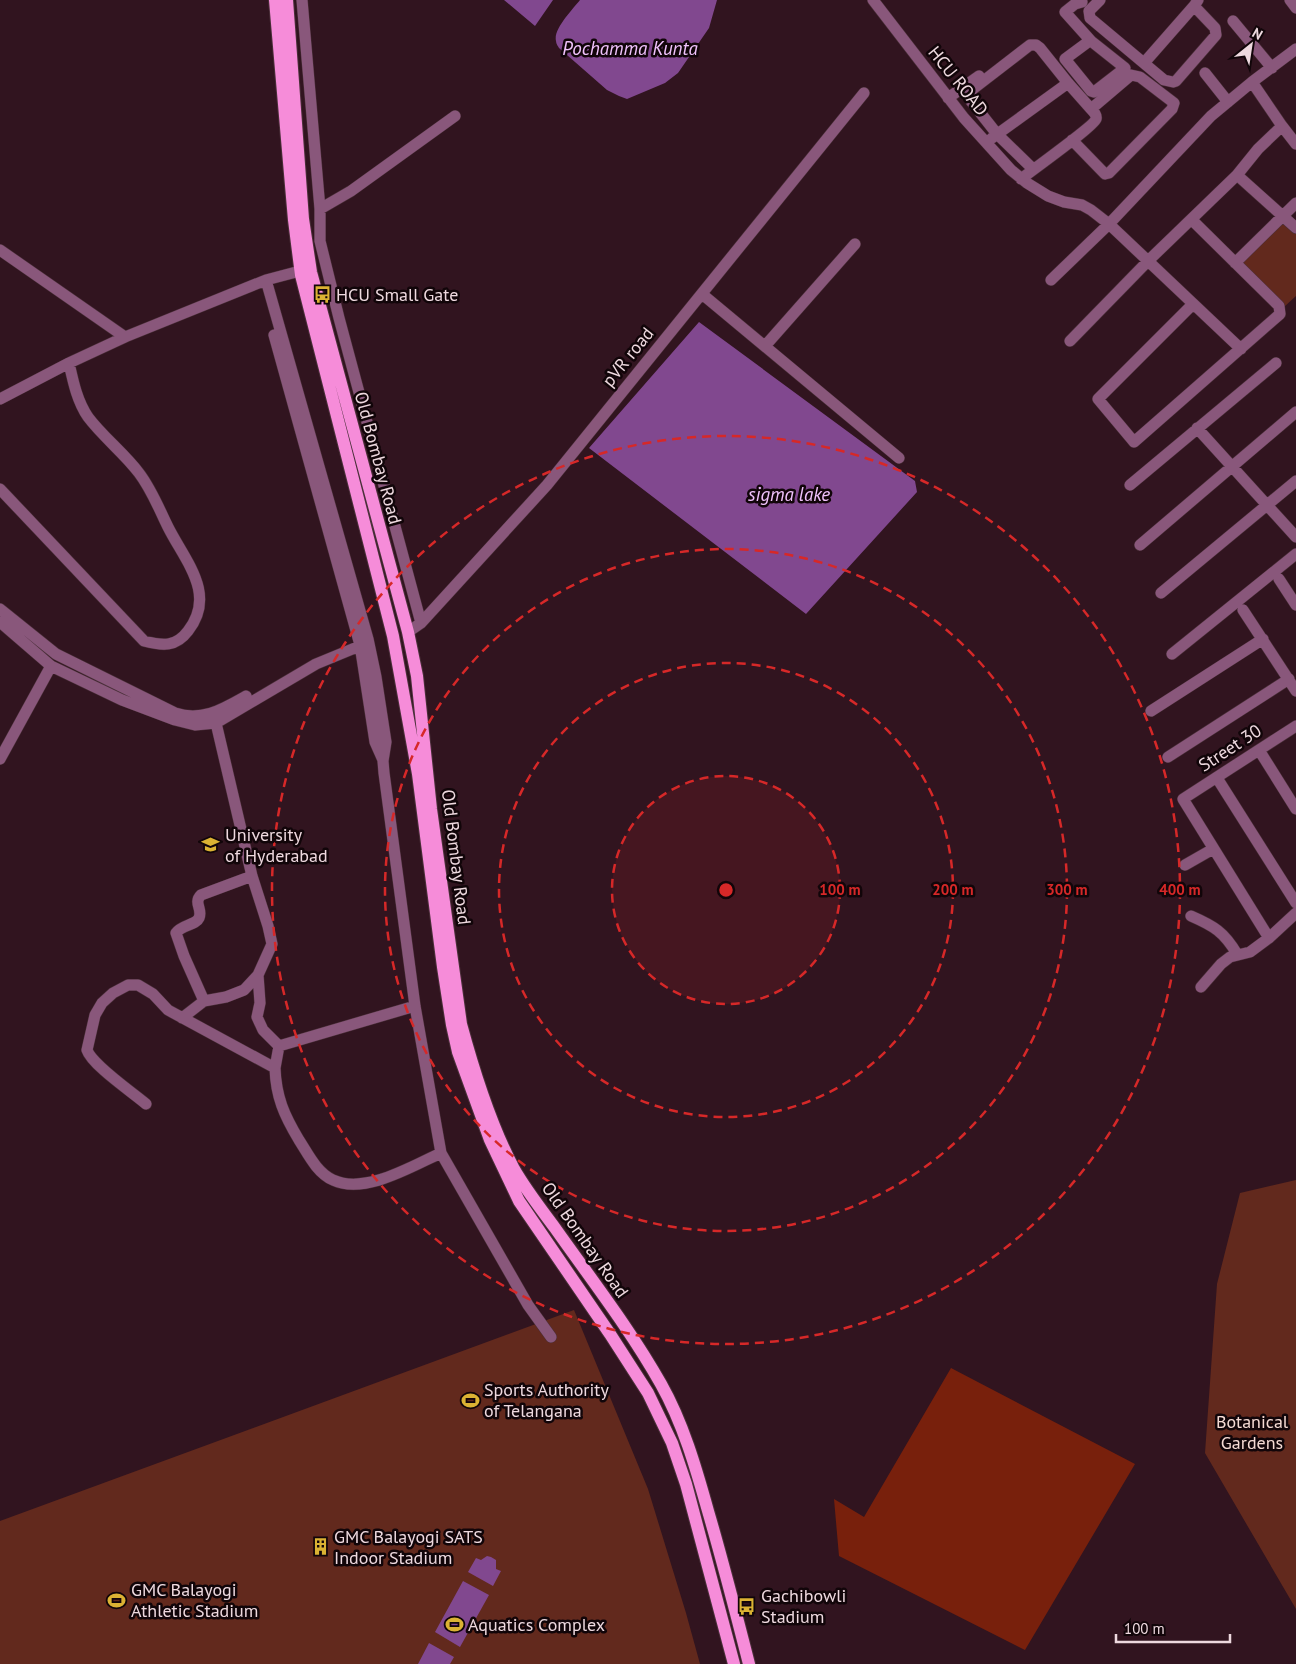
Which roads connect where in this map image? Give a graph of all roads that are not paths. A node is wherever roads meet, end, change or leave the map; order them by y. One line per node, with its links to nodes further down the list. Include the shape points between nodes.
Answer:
1 (275, 0): 42 (main road, Old Bombay Road)
2 (287, 0): 72 (main road, Old Bombay Road, via 303,220 311,272)
3 (302, 0): 33 (street)
4 (873, 0): 20 (street, HCU ROAD)
5 (1100, 0): 14 (street, via 1089,11 1090,18)
6 (1290, 0): 9 (street)
7 (1083, 1): 11 (street, via 1075,4 1068,15)
8 (1196, 3): 14 (street); 14 (street, via 1215,28 1216,35 1176,81 1164,80)
9 (1296, 8)
10 (1233, 21): 15 (street)
11 (1091, 41): 11 (street, via 1065,59 1094,92 1125,68)
12 (1295, 53): 15 (street)
13 (1001, 60): 20 (street)
14 (1144, 63)
15 (1272, 68): 17 (street)
16 (1205, 73): 21 (street)
17 (1252, 82): 21 (street); 24 (street)
18 (1068, 83): 22 (street); 25 (street); 25 (street, via 1040,48 1030,46 971,92 971,101)
19 (864, 94): 45 (street, pVR road)
20 (948, 98): 27 (street, HCU ROAD)
21 (1228, 102): 36 (street)
22 (1091, 109): 26 (street, via 1096,120); 26 (street, via 1131,75 1136,75 1174,103 1109,173 1106,174)
23 (455, 116): 33 (street, via 351,191)
24 (1282, 126): 28 (street); 30 (street)
25 (997, 134): 27 (street); 29 (street)
26 (1072, 140): 29 (street)
27 (986, 142): 31 (street, HCU ROAD)
28 (1296, 144)
29 (1033, 170): 31 (street)
30 (1237, 175): 34 (street); 35 (street)
31 (1021, 178): 36 (street, HCU ROAD, via 1048,196 1082,205)
32 (1296, 203): 34 (street)
33 (320, 209): 71 (street, via 320,241)
34 (1284, 216): 37 (street); 41 (street)
35 (1192, 220): 40 (street); 41 (street)
36 (1109, 224): 40 (street, HCU ROAD); 43 (street)
37 (1296, 228)
38 (855, 244): 49 (street)
39 (0, 250): 47 (street)
40 (1148, 261): 46 (street, HCU ROAD); 48 (street)
41 (1235, 263): 50 (street, via 1280,310 1280,314)
42 (300, 270): 44 (street); 108 (main road, Old Bombay Road, via 393,636 416,767 443,968 458,1052 490,1140 519,1201 648,1393 672,1443)
43 (1051, 280)
44 (263, 281): 47 (street); 74 (street)
45 (702, 294): 49 (street); 71 (street, pVR road, via 547,485)
46 (1193, 304): 50 (street, HCU ROAD); 50 (street, via 1098,399 1134,442)
47 (125, 337): 51 (street)
48 (1070, 341)
49 (765, 346): 56 (street)
50 (1241, 349)
51 (69, 363): 53 (street); 60 (street, via 78,398 88,416 139,473 196,577 201,603 193,625 182,640 159,645 144,641)
52 (1276, 363): 55 (street)
53 (0, 398)
54 (1296, 412): 57 (street)
55 (1197, 428): 57 (street); 59 (street)
56 (899, 458)
57 (1232, 466): 61 (street); 63 (street)
58 (1296, 481): 61 (street)
59 (1130, 485)
60 (0, 489)
61 (1268, 505): 62 (street); 66 (street)
62 (1296, 538)
63 (1140, 545)
64 (1296, 554): 75 (street)
65 (1279, 579): 67 (street)
66 (1161, 593)
67 (1296, 605)
68 (0, 609): 74 (street, via 56,654 183,716 216,713)
69 (1243, 610): 73 (street)
70 (0, 622): 76 (street)
71 (420, 623): 72 (street, pVR road)
72 (408, 632): 107 (main road, Old Bombay Road, via 417,676 431,809 461,1024 476,1077 514,1169 662,1386 699,1480)
73 (1263, 639): 77 (street); 79 (street)
74 (363, 640): 80 (street); 100 (street, via 376,677 386,742 383,761)
75 (1172, 654)
76 (51, 666): 80 (street, via 122,700 175,720 195,725); 84 (street)
77 (1289, 679): 78 (street); 83 (street)
78 (1296, 690)
79 (1151, 711)
80 (216, 723): 91 (street)
81 (1296, 726): 82 (street, Street 30)
82 (1259, 750): 85 (street, Street 30); 87 (street)
83 (1168, 757)
84 (0, 759)
85 (1217, 778): 89 (street, Street 30, via 1183,799); 92 (street)
86 (1296, 786): 87 (street)
87 (1286, 792): 88 (street)
88 (1296, 809)
89 (1213, 849): 90 (street); 95 (street)
90 (1185, 865)
91 (252, 876): 97 (street, via 272,944); 99 (street, via 198,897 199,918 180,928 176,934)
92 (1296, 903)
93 (1296, 913): 95 (street)
94 (1191, 916): 96 (street, via 1218,929)
95 (1269, 938): 96 (street, via 1250,952)
96 (1237, 954): 98 (street, via 1221,964)
97 (258, 975): 99 (street, via 244,990); 102 (street, via 260,1003 257,1017 263,1030)
98 (1201, 987)
99 (204, 1001): 101 (street)
100 (415, 1006): 102 (street); 105 (street)
101 (182, 1018): 103 (street); 104 (street, via 138,985 128,985 113,993 95,1015 88,1054)
102 (279, 1046): 103 (street)
103 (275, 1068): 105 (street, via 284,1115 313,1164 332,1180 353,1185 377,1181)
104 (146, 1104)
105 (442, 1153): 106 (street, via 528,1305)
106 (551, 1337)
107 (742, 1632): 108 (main road); 110 (main road, Old Bombay Road)
108 (727, 1636): 109 (main road, Old Bombay Road)
109 (734, 1664)
110 (749, 1664)

